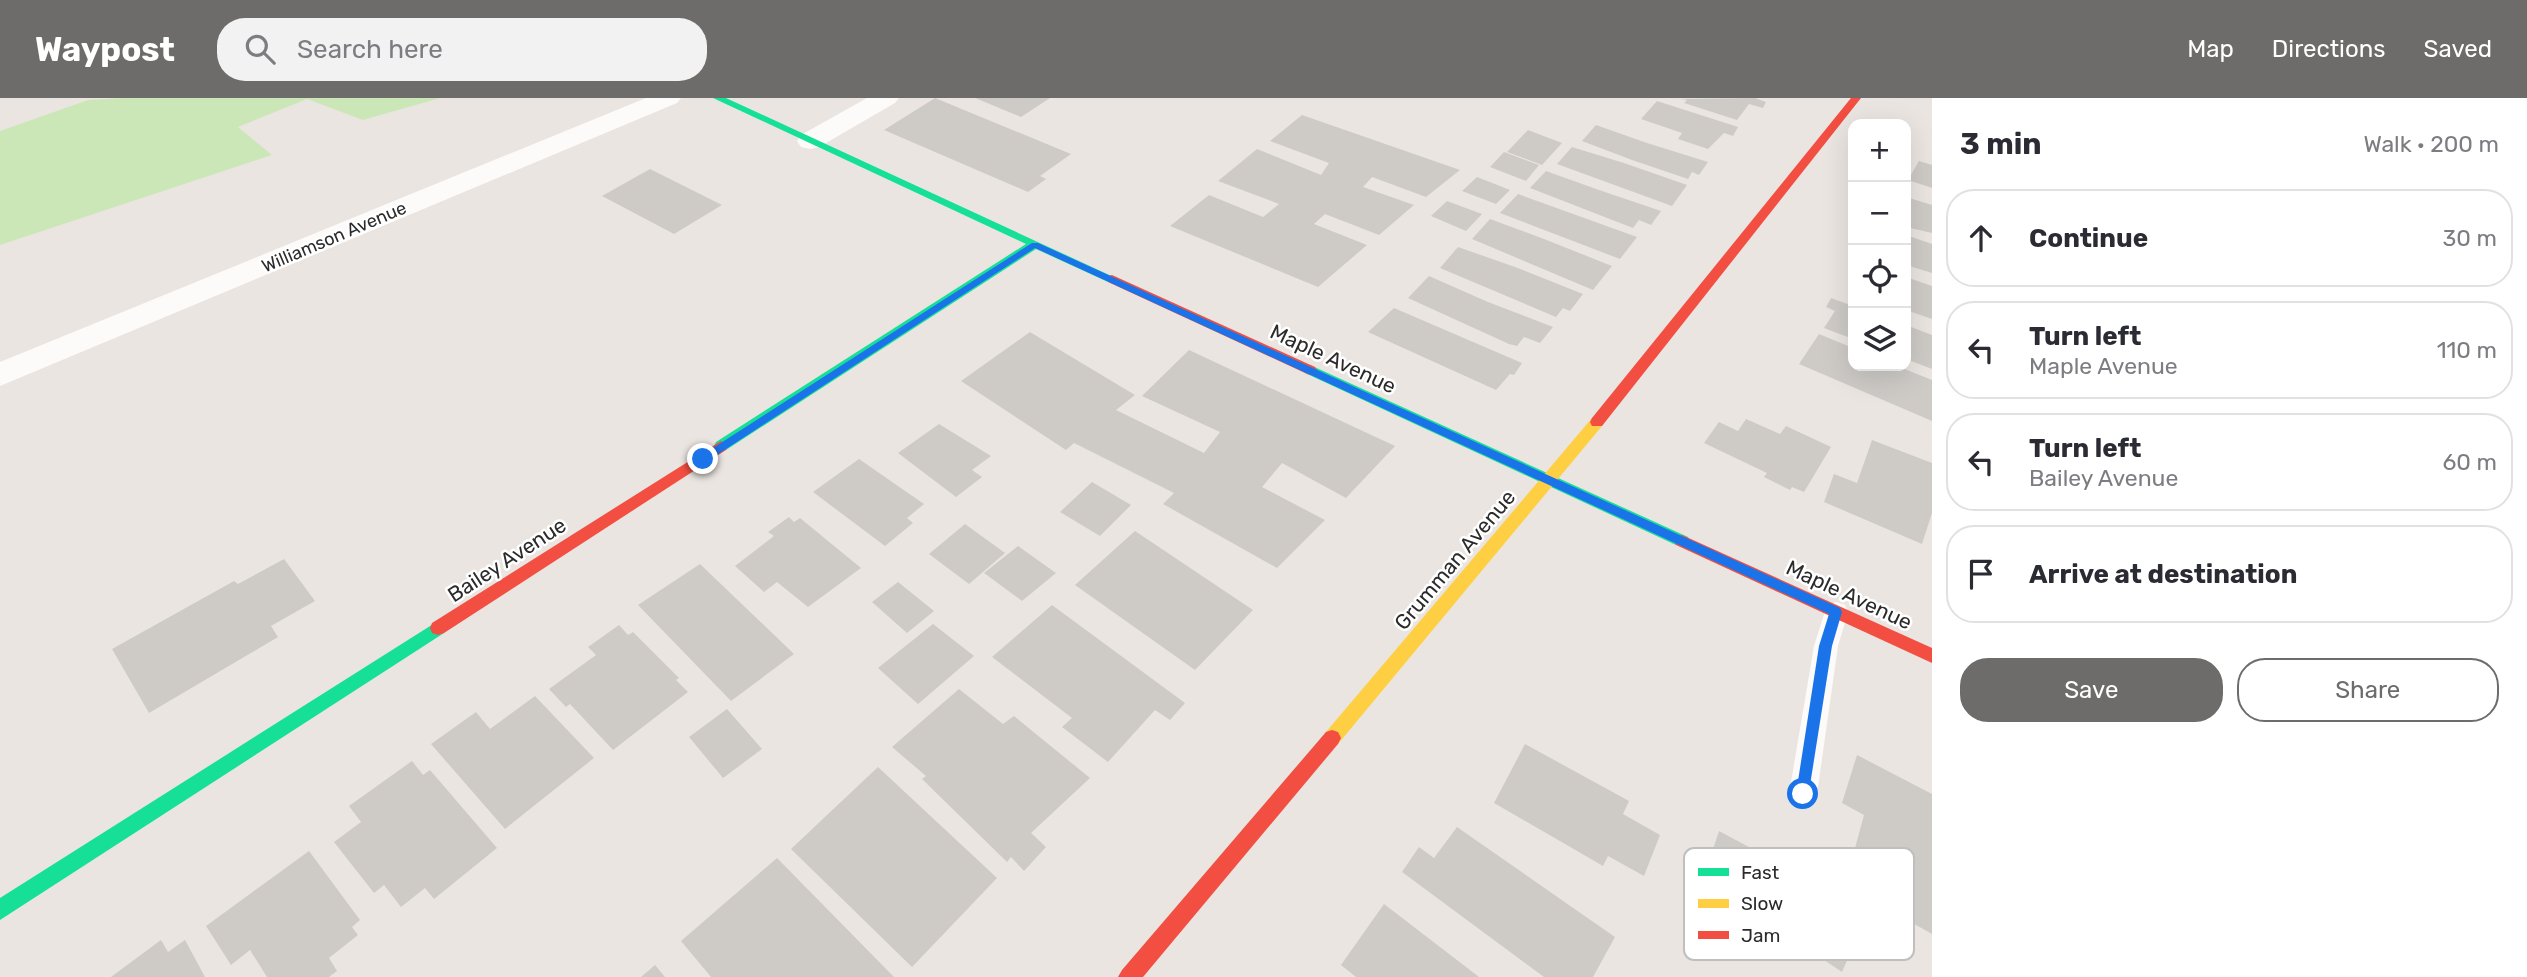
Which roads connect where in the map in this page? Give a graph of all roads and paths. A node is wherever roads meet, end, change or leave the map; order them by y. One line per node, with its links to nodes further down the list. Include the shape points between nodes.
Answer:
1 (668, 98): 7 (street, Williamson Avenue)
2 (718, 98): 5 (street, Maple Avenue)
3 (886, 98): 5 (street)
4 (1856, 98): 8 (street, Grumman Avenue)
5 (810, 141): 6 (street, Maple Avenue)
6 (1035, 244): 8 (street, Maple Avenue); 12 (street, Bailey Avenue)
7 (0, 375)
8 (1549, 481): 9 (street, Maple Avenue); 13 (street, Grumman Avenue)
9 (1836, 612): 10 (street, Maple Avenue); 11 (lane, via 1825,646)
10 (1932, 656)
11 (1803, 794)
12 (0, 910)
13 (1129, 977)

